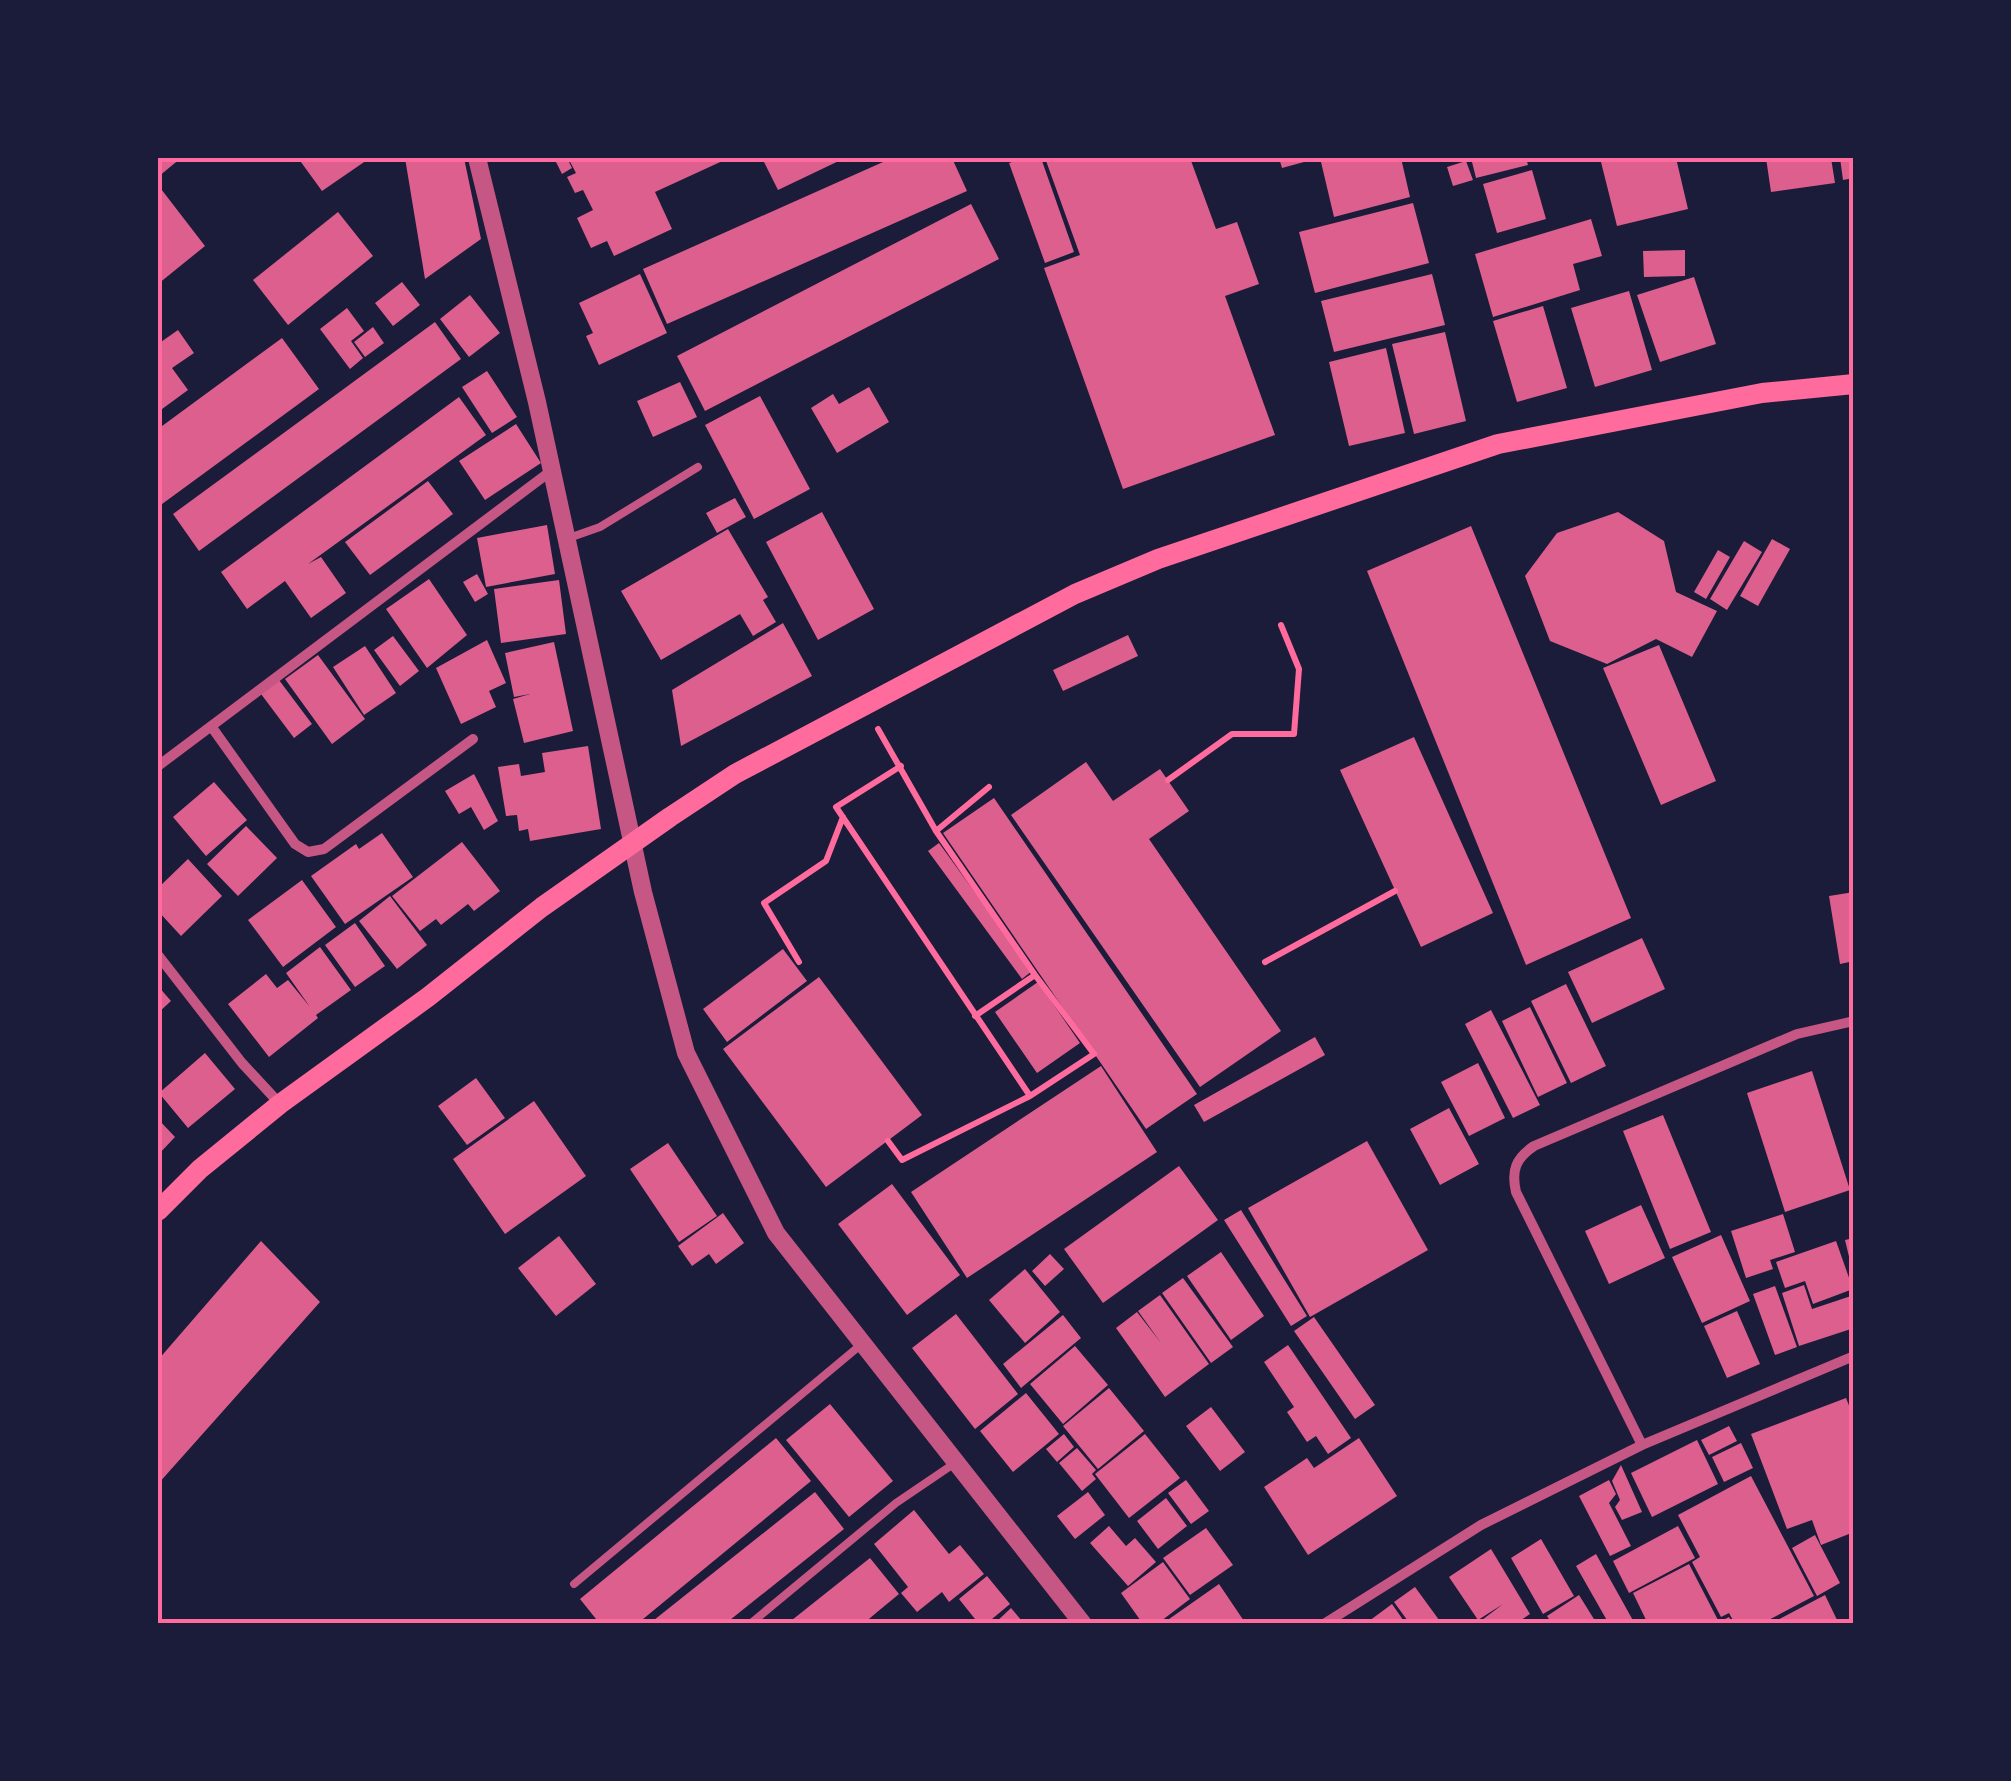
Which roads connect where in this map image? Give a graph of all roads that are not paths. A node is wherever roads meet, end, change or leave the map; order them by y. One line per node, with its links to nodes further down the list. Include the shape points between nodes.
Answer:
1 (477, 158): 4 (street)
2 (1854, 384): 9 (main road, via 1762,393 1498,444 1158,559 1075,594 735,774)
3 (698, 467): 5 (lane, via 600,527)
4 (551, 472): 5 (street); 6 (street)
5 (566, 539): 9 (street)
6 (211, 726): 7 (street, via 295,844 308,852 324,849); 8 (street)
7 (473, 740)
8 (158, 766)
9 (632, 844): 12 (main road); 14 (street, via 686,1053 776,1233)
10 (158, 955): 12 (street)
11 (1854, 1021): 16 (street, via 1797,1034 1534,1146 1515,1166 1516,1192)
12 (280, 1104): 13 (main road)
13 (158, 1211)
14 (864, 1343): 17 (street); 18 (lane)
15 (1854, 1356): 16 (street)
16 (1642, 1446): 21 (street, via 1481,1525)
17 (956, 1462): 19 (lane); 20 (street)
18 (574, 1584)
19 (750, 1624)
20 (1083, 1624)
21 (1324, 1624)

